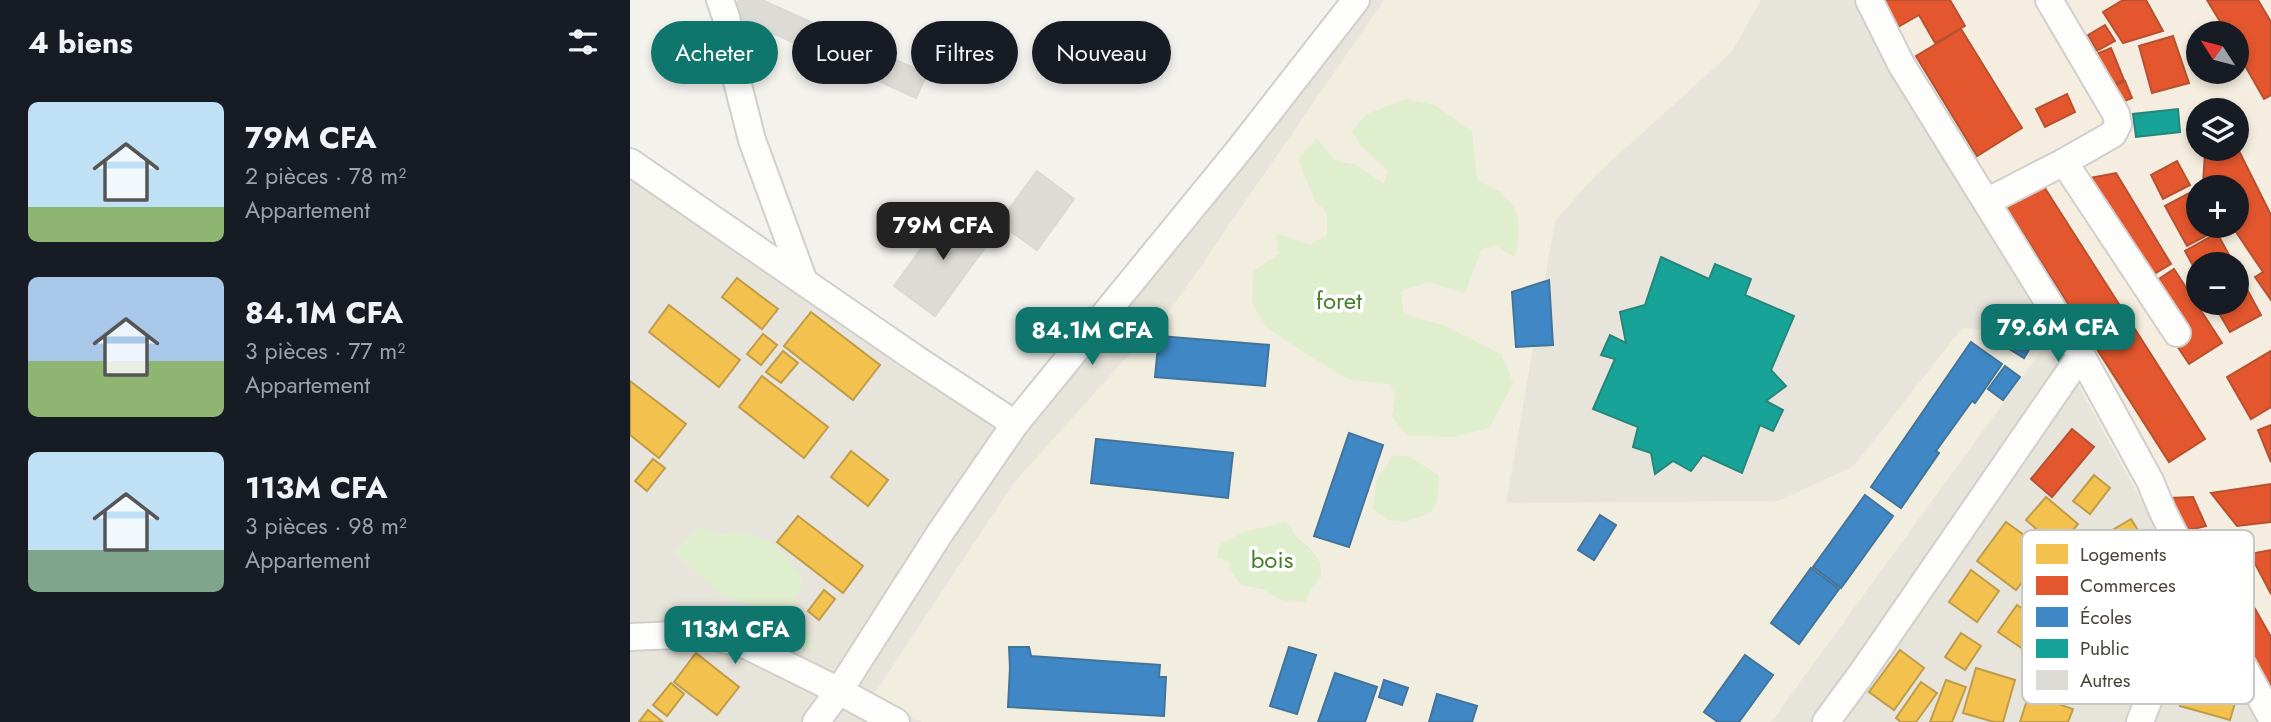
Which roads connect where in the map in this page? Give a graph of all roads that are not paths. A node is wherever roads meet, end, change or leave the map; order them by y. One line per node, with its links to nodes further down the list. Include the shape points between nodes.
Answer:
1 (720, 0): 8 (street, via 752,140)
2 (1356, 0): 11 (street)
3 (1869, 0): 7 (street, via 1902,64)
4 (2049, 0): 6 (street, via 2118,124 2113,134)
5 (630, 162): 8 (street)
6 (2064, 162): 7 (street); 9 (street)
7 (1987, 201): 10 (street)
8 (803, 279): 11 (street)
9 (2177, 333)
10 (2081, 355): 12 (street); 20 (street)
11 (1015, 424): 15 (street)
12 (2172, 530)
13 (630, 637): 15 (street, via 699,634 742,643)
14 (2254, 686): 17 (street)
15 (839, 691): 18 (street); 19 (street)
16 (2147, 704): 21 (street)
17 (2271, 717)
18 (816, 722)
19 (896, 722)
20 (1826, 722)
21 (2140, 722)

